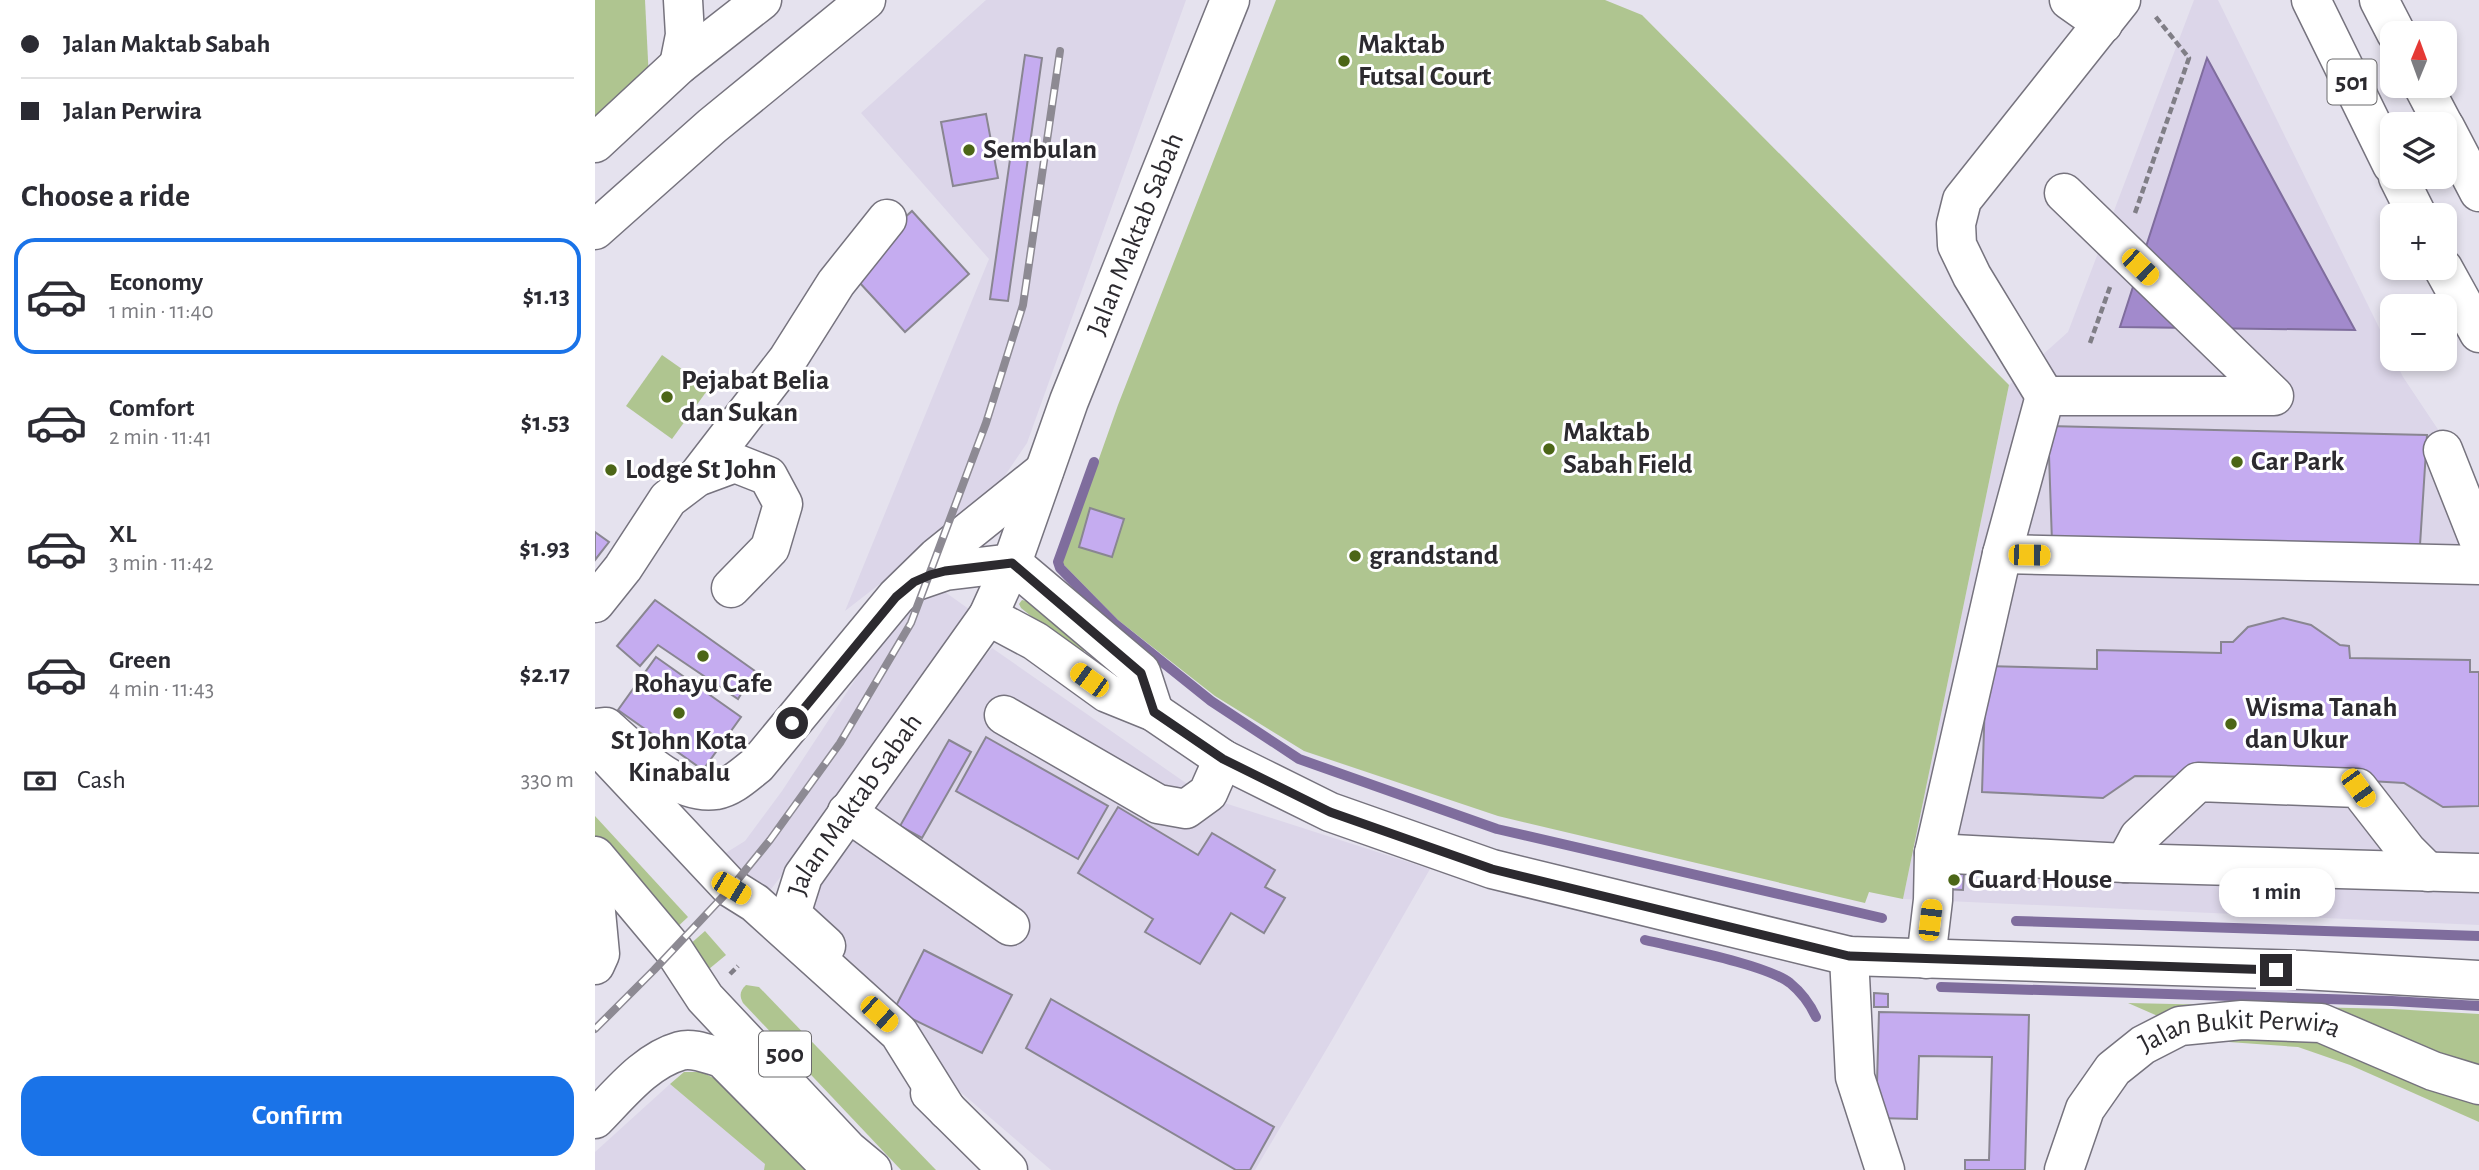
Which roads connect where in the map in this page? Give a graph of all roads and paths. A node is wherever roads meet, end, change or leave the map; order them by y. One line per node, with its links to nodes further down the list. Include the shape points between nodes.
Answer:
1 (683, 0): 11 (street, via 685,35)
2 (762, 0): 11 (street)
3 (866, 0): 19 (street, via 712,126)
4 (1230, 0): 26 (street, Jalan Maktab Sabah)
5 (2069, 0): 8 (street)
6 (2311, 0): 12 (street, 501)
7 (2379, 0): 10 (street, 501)
8 (2112, 12): 24 (street, via 1962,200 1956,224 1957,245 1972,276)
9 (2155, 16): 18 (path, via 2189,58)
10 (2390, 21)
11 (679, 65): 13 (street)
12 (2380, 140)
13 (595, 143)
14 (2457, 151): 16 (street)
15 (2064, 192): 24 (street, via 2274,396)
16 (2479, 192)
17 (887, 219): 27 (street)
18 (2131, 226)
19 (595, 230)
20 (2113, 278): 23 (path)
21 (2450, 280): 22 (street)
22 (2479, 333)
23 (2090, 342)
24 (2045, 396): 29 (street)
25 (2443, 450): 28 (street)
26 (1044, 471): 30 (street, Jalan Maktab Sabah); 32 (street, via 937,557)
27 (697, 477): 33 (street, via 735,463 768,476 783,504 770,548); 34 (street, via 668,499)
28 (2479, 541)
29 (2002, 554): 31 (street); 42 (street)
30 (1012, 563): 32 (street, via 945,571); 35 (street, Jalan Maktab Sabah); 36 (street, via 1141,673)
31 (2479, 565)
32 (914, 582): 38 (street, via 896,597 757,765 733,784 715,790 691,787 664,776 605,727)
33 (731, 588)
34 (595, 603)
35 (988, 616): 36 (street, via 1035,641 1107,693); 41 (street, Jalan Maktab Sabah)
36 (1154, 712): 40 (street)
37 (1004, 715): 40 (street, via 1159,804 1186,809 1208,793)
38 (595, 728)
39 (595, 743): 47 (street, 500)
40 (1223, 759): 51 (street, via 1330,812 1492,869)
41 (847, 812): 49 (street); 55 (street, Jalan Maktab Sabah, via 803,876 791,914 835,955)
42 (1934, 853): 44 (street); 52 (street)
43 (595, 856): 50 (street, 500)
44 (2125, 863): 45 (street); 45 (street, via 2139,837 2198,782 2358,788)
45 (2428, 872): 46 (street)
46 (2479, 873)
47 (731, 888): 55 (street, 500, via 755,903); 57 (street, 500, via 767,935)
48 (595, 901): 53 (street, via 600,954)
49 (1010, 926)
50 (673, 949): 60 (street, 500, via 705,998); 61 (street, 500, via 722,982)
51 (1849, 956): 52 (street); 63 (street, via 1856,1077)
52 (1926, 959): 54 (street)
53 (595, 965)
54 (2479, 980)
55 (899, 1033): 57 (street, 500)
56 (2479, 1085): 64 (street, Jalan Bukit Perwira, via 2433,1071 2321,1023 2242,1020 2180,1026 2143,1045 2113,1069 2085,1109)
57 (947, 1110): 62 (street, 500)
58 (595, 1119): 59 (street, via 651,1066 681,1050 700,1052 722,1058)
59 (833, 1170)
60 (872, 1170)
61 (887, 1170)
62 (1008, 1170)
63 (1885, 1170)
64 (2064, 1170)

